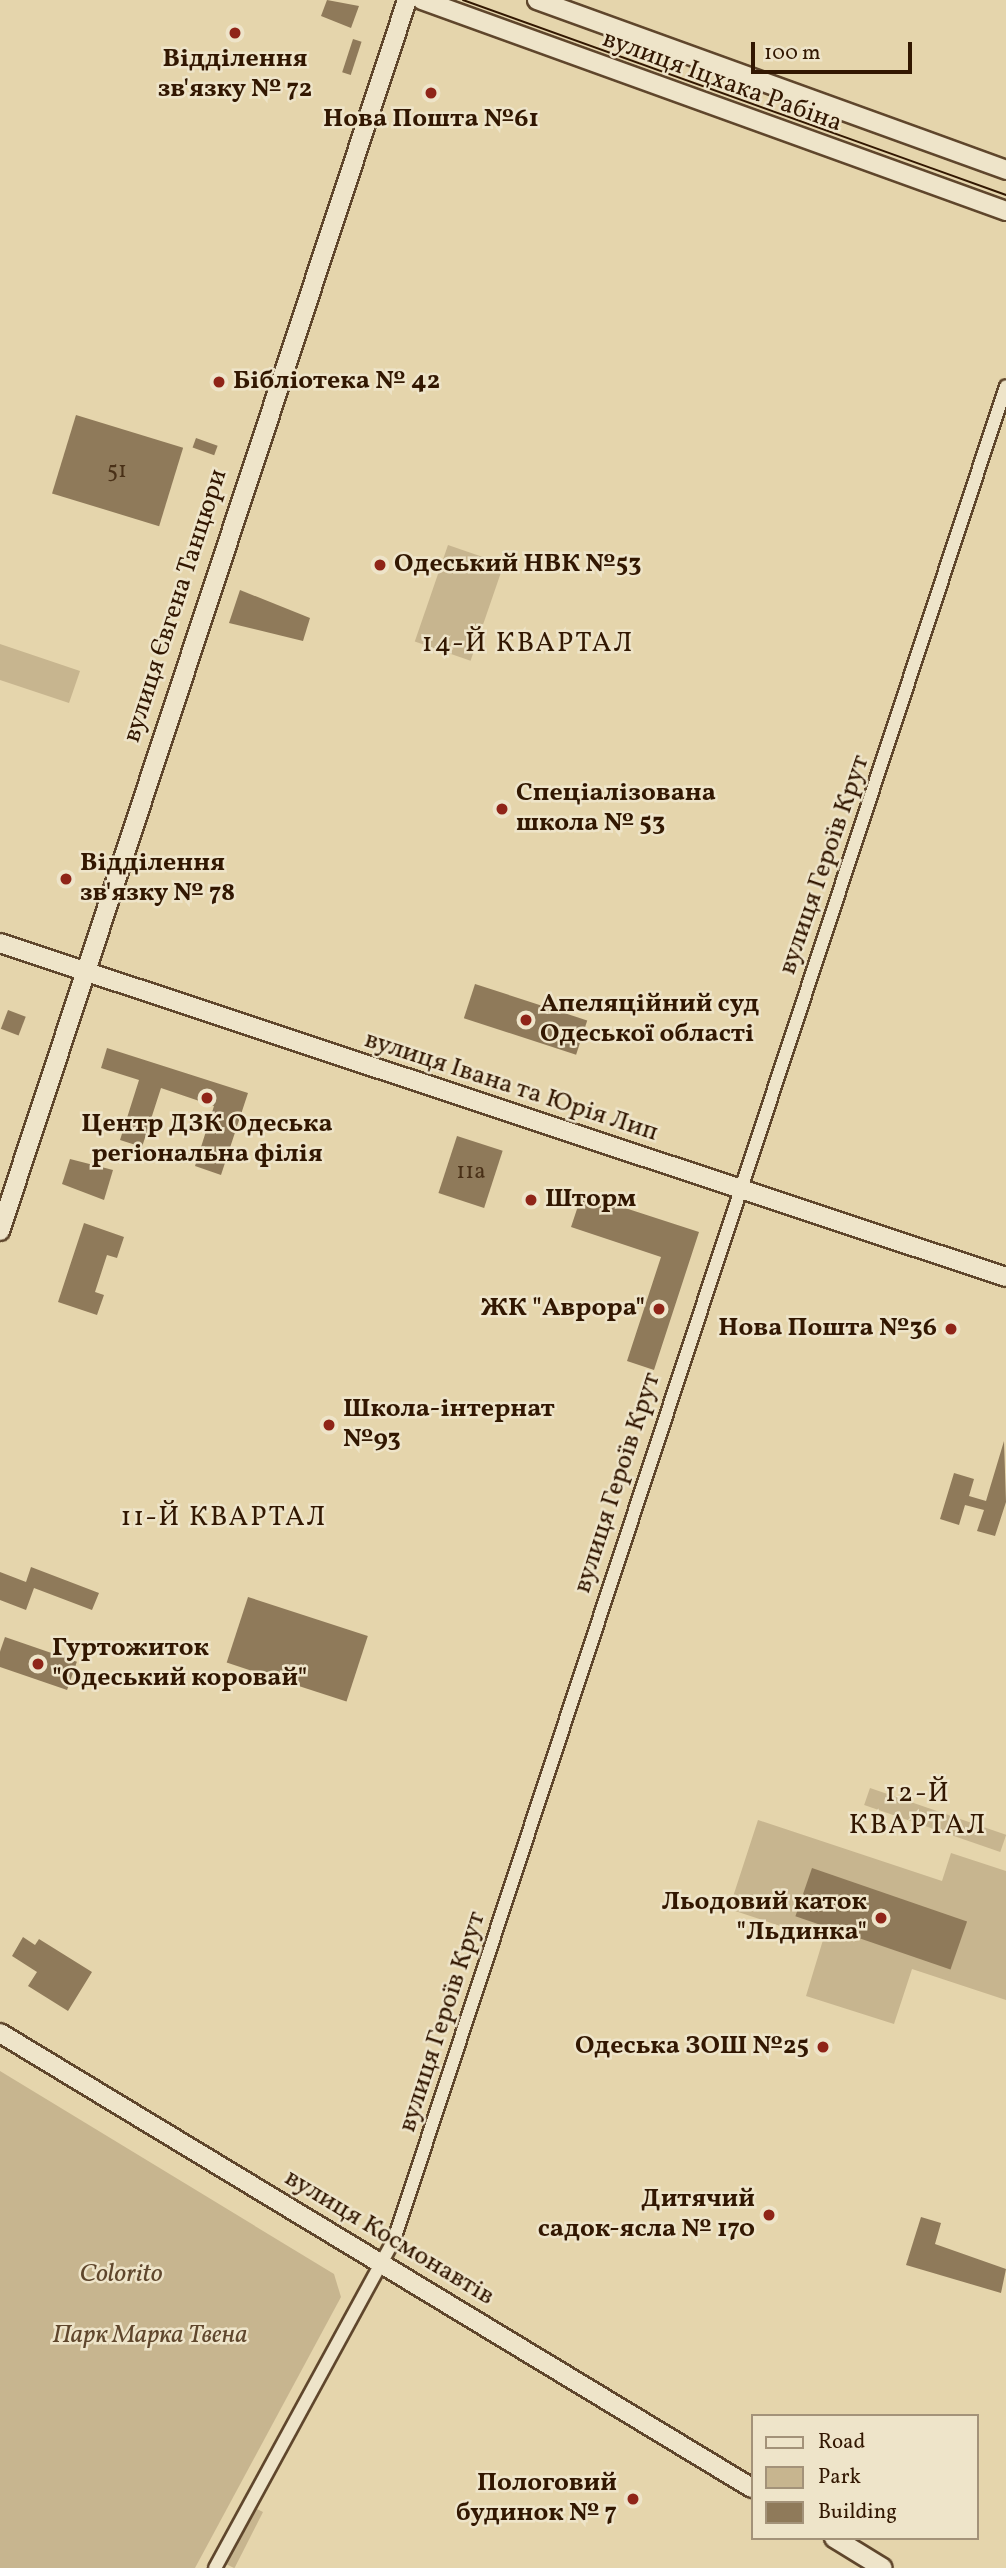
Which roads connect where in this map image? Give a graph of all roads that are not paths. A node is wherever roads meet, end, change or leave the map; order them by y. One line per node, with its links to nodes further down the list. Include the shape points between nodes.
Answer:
1 (407, 0): 8 (street, вулиця Євгена Танцюри, via 183,663)
2 (422, 0): 5 (street, вулиця Іцхака Рабіна)
3 (537, 0): 4 (street, вулиця Іцхака Рабіна)
4 (1006, 170)
5 (1006, 211)
6 (1006, 386): 9 (street, вулиця Героїв Крут, via 856,855)
7 (0, 943): 8 (street, вулиця Івана та Юрія Лип)
8 (87, 971): 9 (street, вулиця Івана та Юрія Лип); 10 (street, вулиця Євгена Танцюри)
9 (736, 1189): 11 (street, вулиця Івана та Юрія Лип); 13 (street, вулиця Героїв Крут, via 444,2094)
10 (0, 1231)
11 (1006, 1277)
12 (0, 2033): 13 (street, вулиця Космонавтів)
13 (383, 2263): 14 (street, вулиця Космонавтів); 16 (street, вулиця Героїв Крут)
14 (750, 2487)
15 (837, 2540): 17 (street)
16 (215, 2568)
17 (883, 2568)

